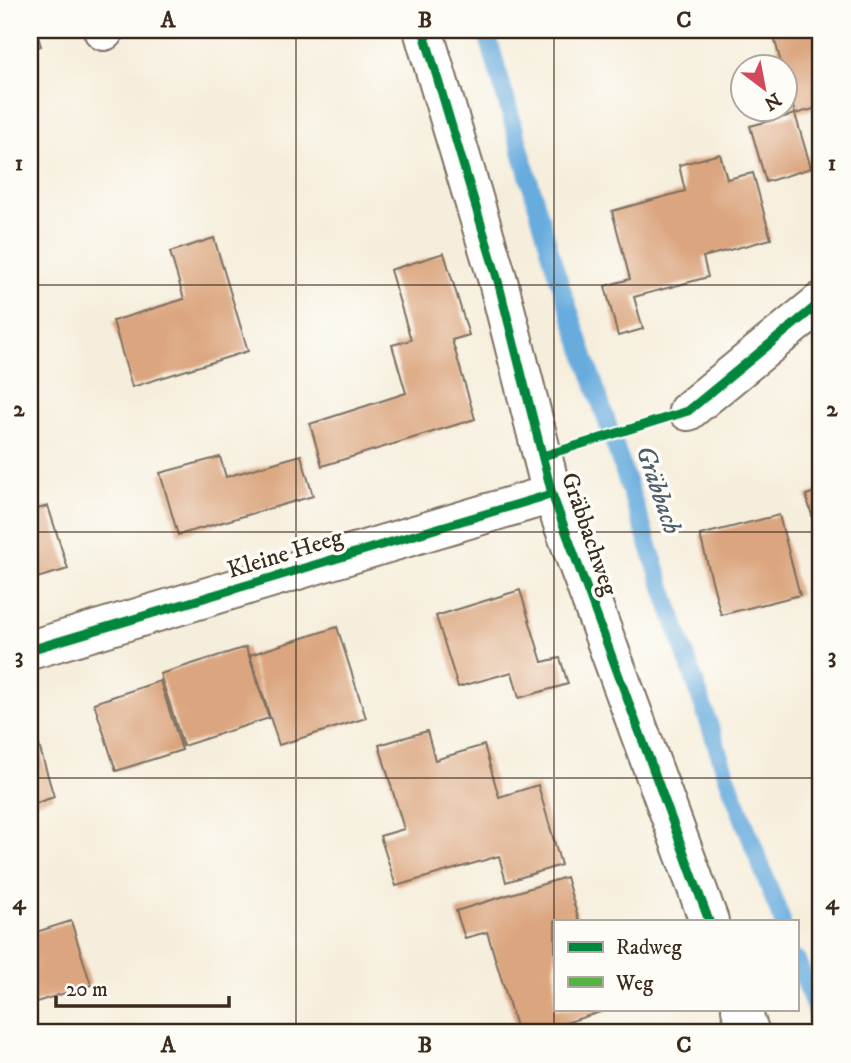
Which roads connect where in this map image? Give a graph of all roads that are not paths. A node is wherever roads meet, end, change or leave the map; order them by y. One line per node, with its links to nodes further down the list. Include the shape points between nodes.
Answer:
1 (423, 30): 4 (street, Gräbbachweg, via 498,281)
2 (821, 302): 3 (street)
3 (688, 411)
4 (552, 494): 5 (street, Kleine Heeg); 6 (street, Gräbbachweg)
5 (30, 650)
6 (709, 920)
7 (741, 1010): 8 (street)
8 (750, 1033)

